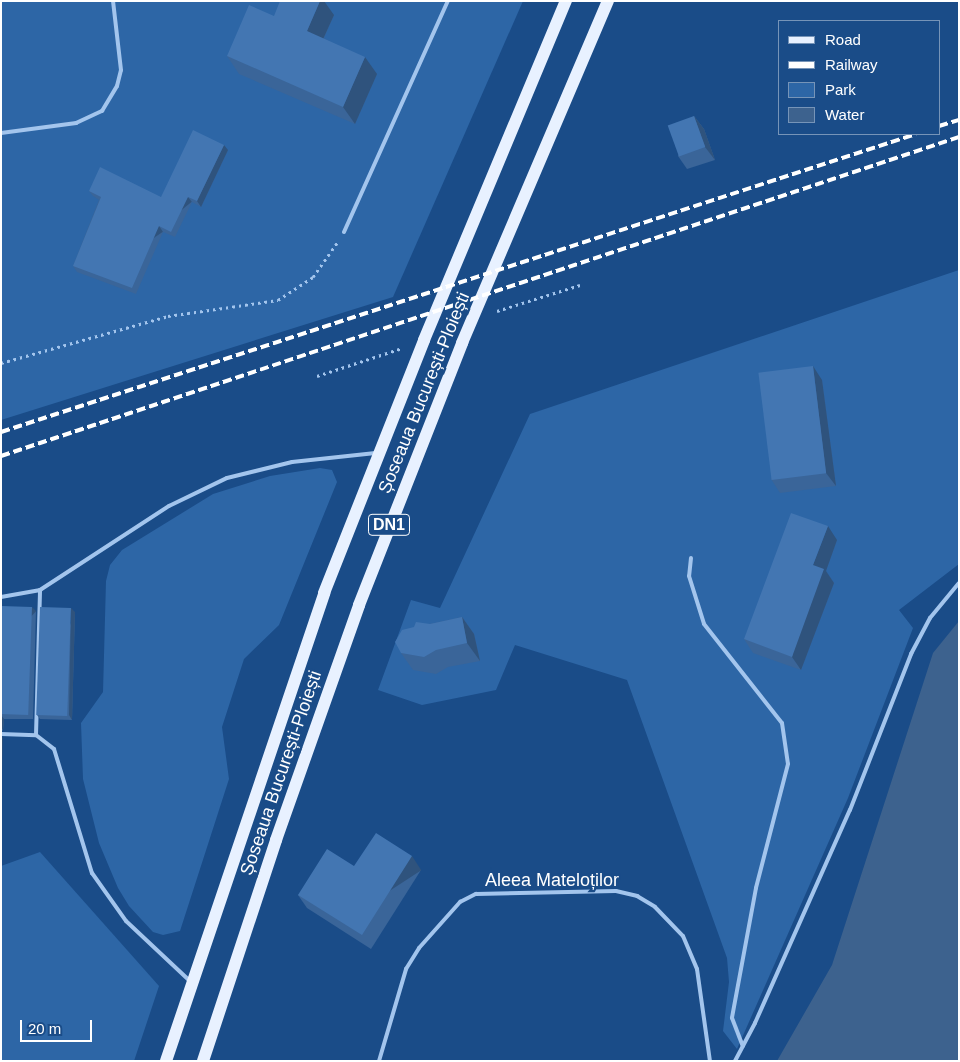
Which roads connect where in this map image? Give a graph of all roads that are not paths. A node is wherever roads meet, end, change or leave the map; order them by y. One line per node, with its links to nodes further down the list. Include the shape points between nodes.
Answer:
1 (113, 1): 5 (lane, via 121,70 117,86 102,111 76,123)
2 (448, 1): 6 (lane)
3 (566, 1): 7 (main road, Șoseaua București-Ploiești / DN1)
4 (608, 1): 17 (main road, Șoseaua București-Ploiești / DN1, via 462,343 369,578 276,840)
5 (1, 133)
6 (344, 232)
7 (378, 453): 10 (lane, via 258,468 201,488); 14 (main road, Șoseaua București-Ploiești / DN1, via 301,655)
8 (691, 558): 15 (lane, via 690,576 704,624 782,723 788,764 756,888 732,1018)
9 (959, 583): 15 (lane, via 930,618 911,654 850,810)
10 (40, 590): 11 (lane); 13 (lane)
11 (1, 597)
12 (1, 734): 13 (lane)
13 (36, 735): 14 (lane, via 46,741 58,756 86,859 101,888 126,921)
14 (191, 982): 16 (main road, Șoseaua București-Ploiești / DN1)
15 (743, 1046): 20 (lane)
16 (166, 1061)
17 (203, 1061)
18 (379, 1061): 19 (lane, Aleea Mateloților, via 406,969 425,941 460,902 476,894 616,892 636,896 655,907 683,936 697,969)
19 (710, 1061)
20 (735, 1061)

